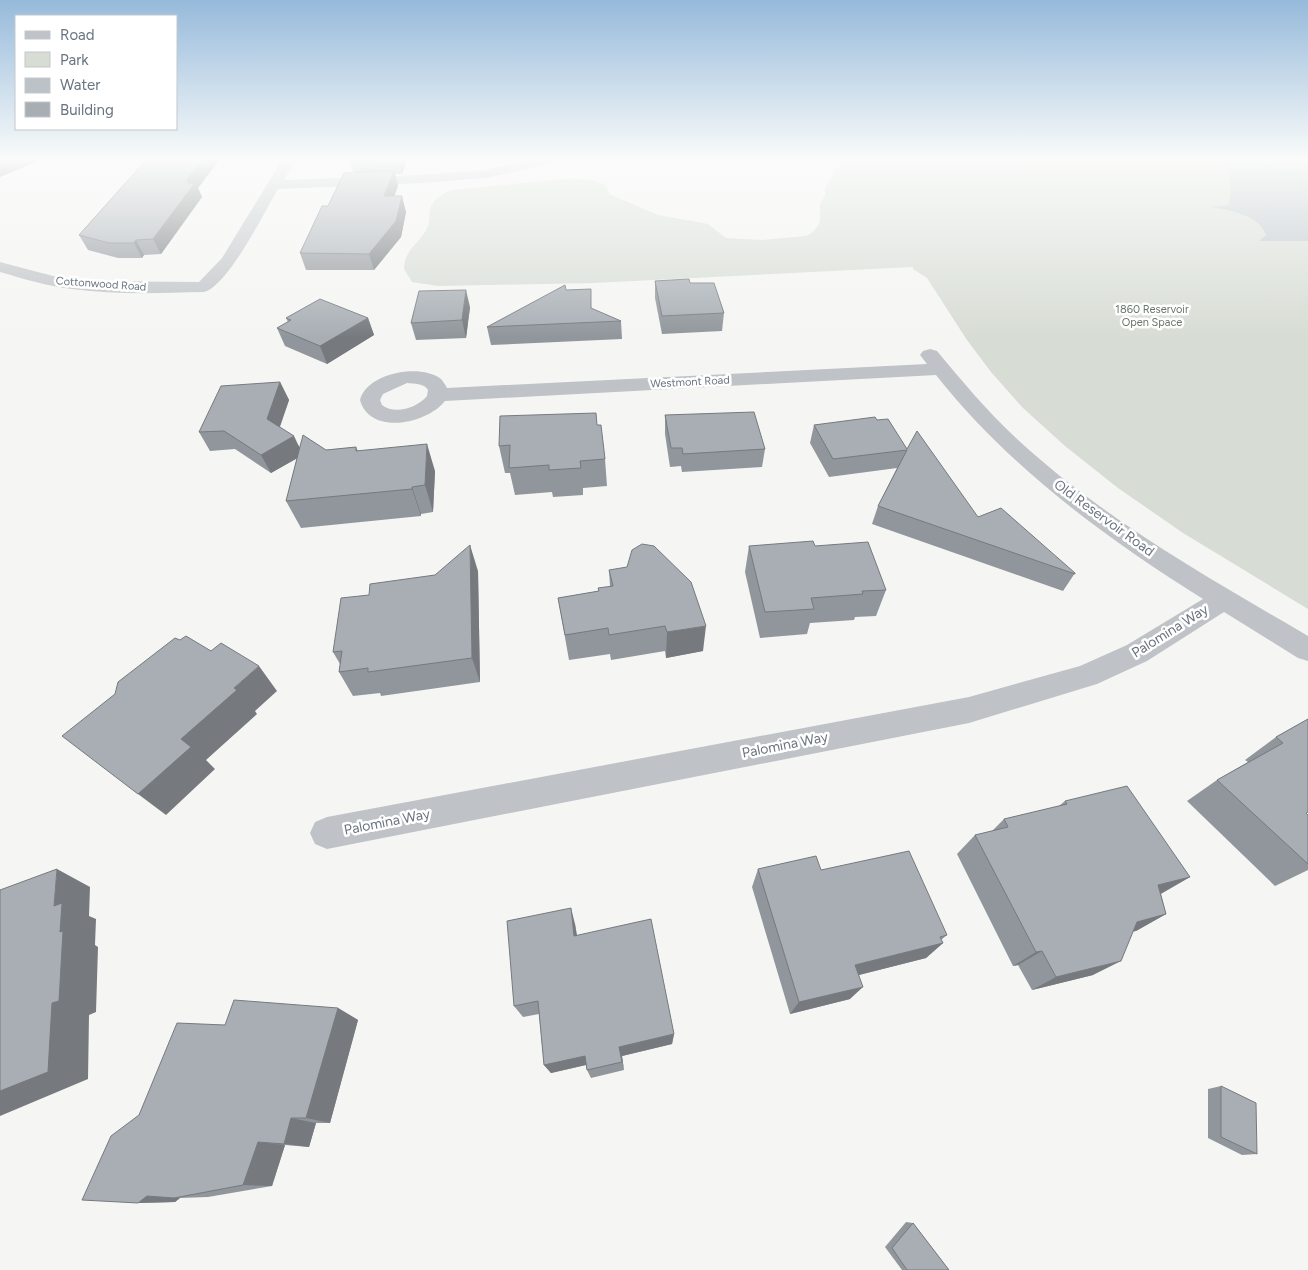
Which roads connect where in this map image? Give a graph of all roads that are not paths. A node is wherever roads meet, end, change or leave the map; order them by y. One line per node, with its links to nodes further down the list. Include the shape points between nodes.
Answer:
1 (253, 219): 2 (street, Cottonwood Road, via 228,261 204,287 77,284)
2 (0, 267)
3 (934, 360): 4 (street, Westmont Road); 5 (street, Old Reservoir Road, via 1005,439 1048,476 1157,557)
4 (439, 395)
5 (1223, 599): 6 (street, Old Reservoir Road); 7 (street, Palomina Way, via 1137,653 1087,676 969,710)
6 (1308, 650)
7 (327, 833)

